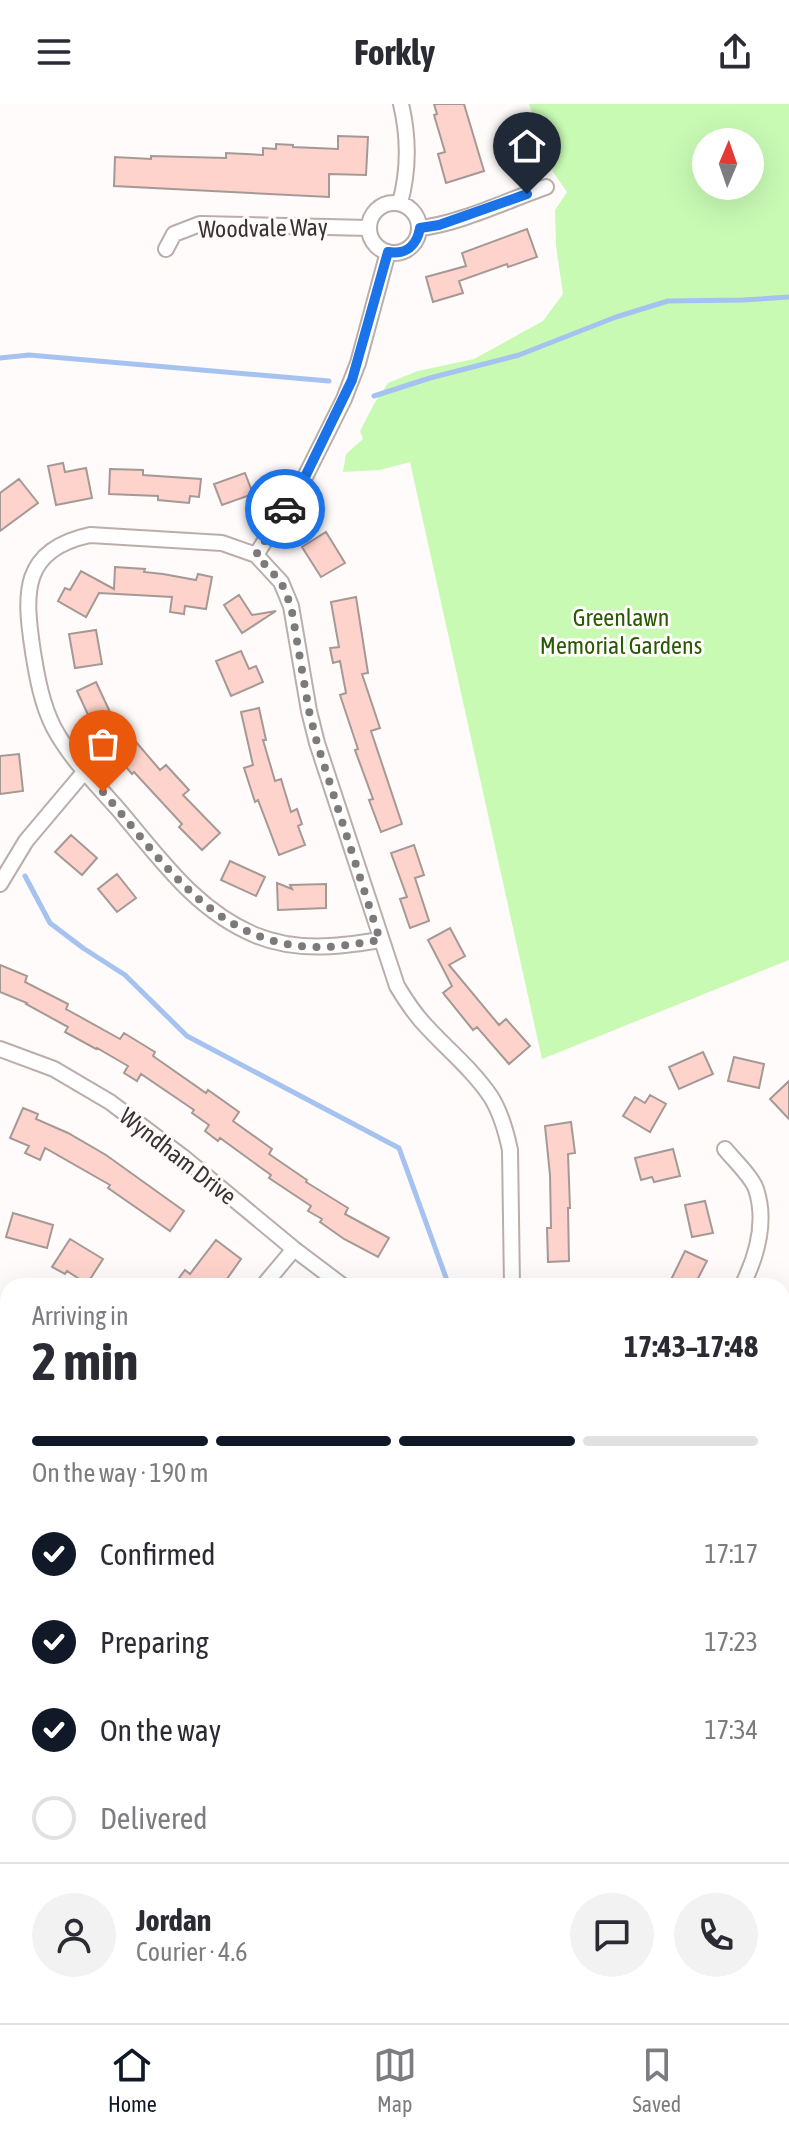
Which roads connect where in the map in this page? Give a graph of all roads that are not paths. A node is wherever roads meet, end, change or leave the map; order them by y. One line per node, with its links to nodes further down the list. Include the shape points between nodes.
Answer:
1 (401, 104): 3 (street, via 407,171)
2 (546, 187): 5 (street)
3 (400, 203): 4 (street, via 381,206); 5 (street, via 416,213)
4 (369, 228): 6 (street, Woodvale Way, via 200,224 174,234); 7 (street, via 374,243)
5 (420, 228): 7 (street, via 410,248)
6 (166, 249)
7 (388, 252): 8 (street, via 348,390 304,479)
8 (256, 555): 9 (street, via 222,543 90,535 54,548 41,560 28,588 35,664 53,726); 11 (street, via 281,582 291,606 317,743)
9 (85, 771): 10 (street, via 26,841); 11 (street, via 190,892 234,925 286,944 312,947)
10 (0, 884)
11 (380, 940): 17 (street, via 409,1007 478,1080 501,1115 510,1150)
12 (0, 1049): 14 (street, Wyndham Drive, via 54,1069 110,1102)
13 (725, 1149): 18 (street, via 755,1187 762,1229)
14 (294, 1249): 15 (street); 16 (street, Wyndham Drive)
15 (270, 1278)
16 (332, 1278)
17 (512, 1278)
18 (746, 1278)

